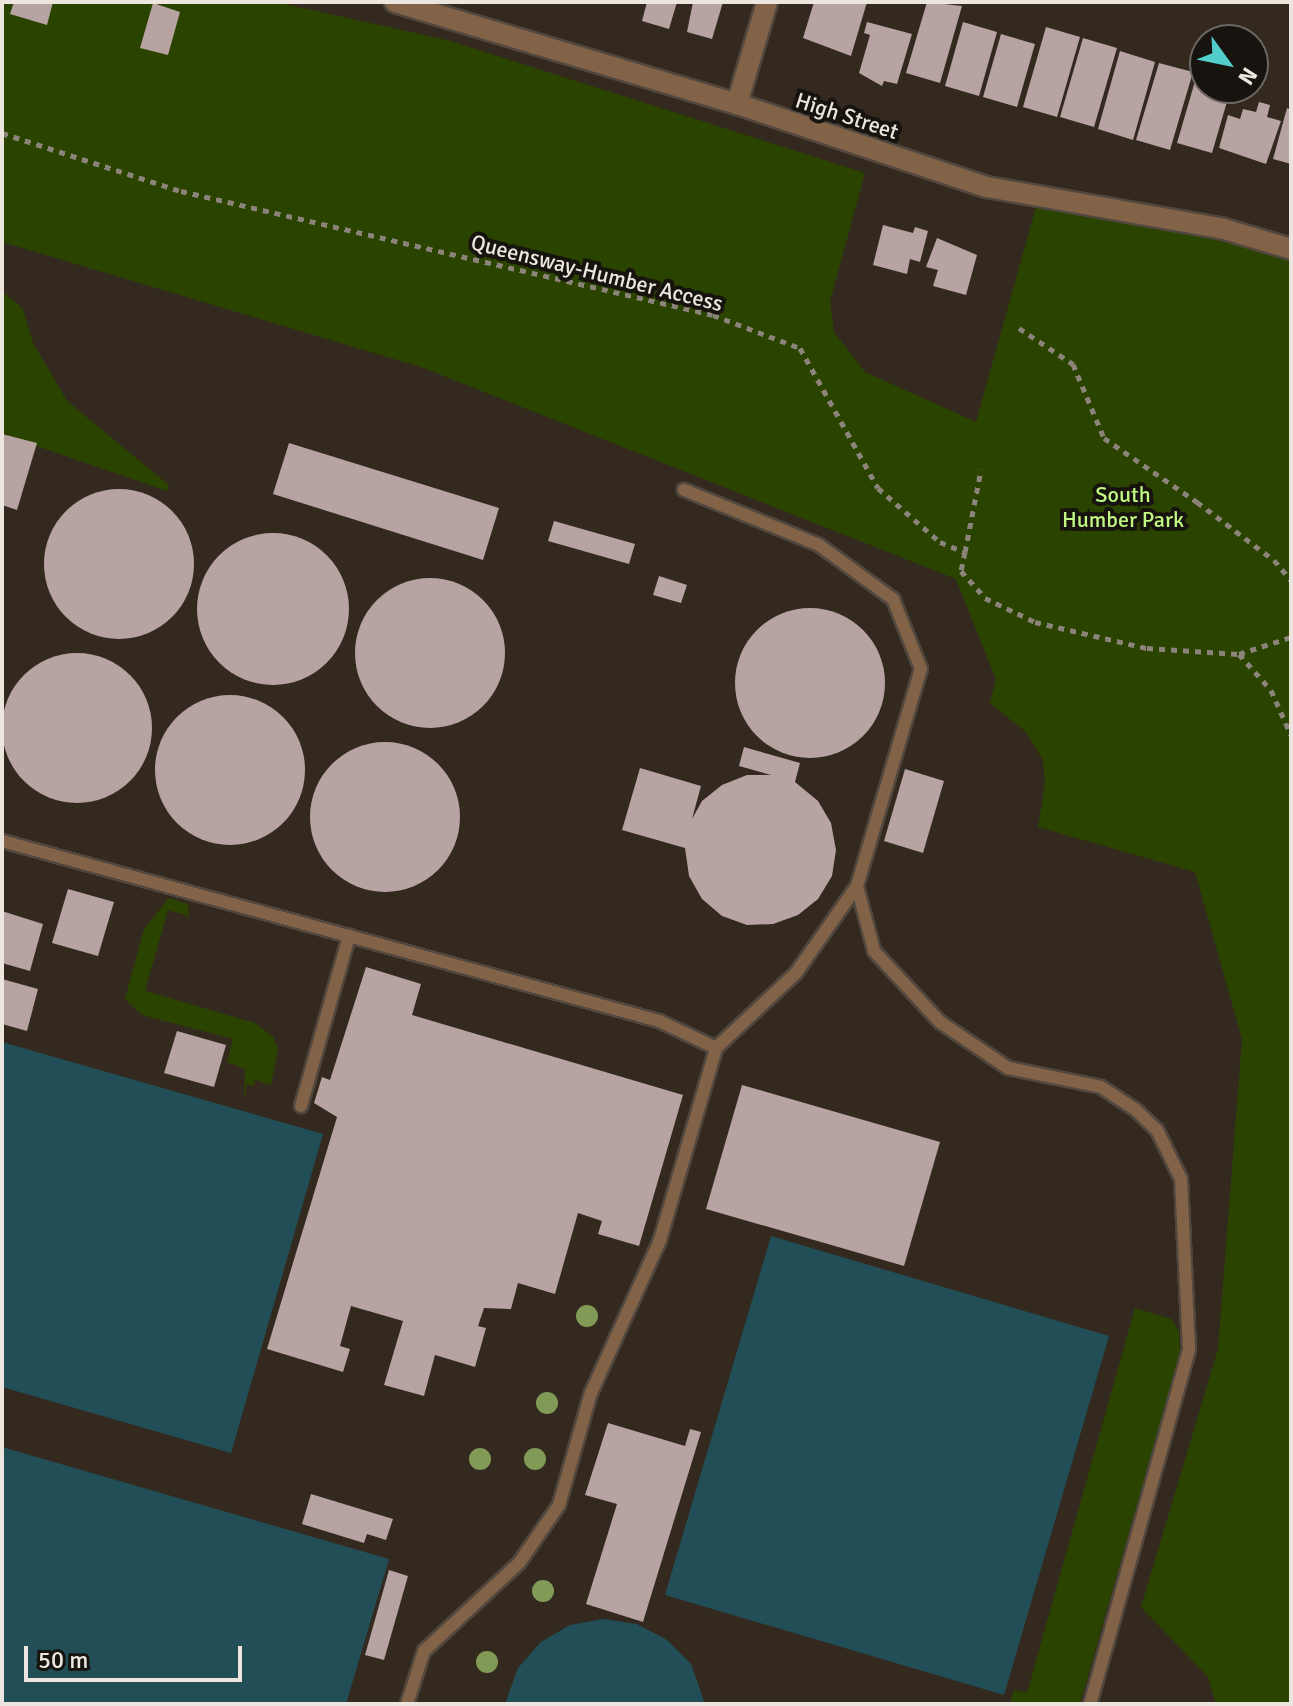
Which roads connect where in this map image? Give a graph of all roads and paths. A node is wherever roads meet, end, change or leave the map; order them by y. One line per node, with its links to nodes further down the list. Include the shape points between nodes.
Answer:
1 (395, 2): 3 (street, High Street)
2 (767, 2): 3 (street)
3 (737, 104): 5 (street, High Street, via 987,187 1224,229)
4 (2, 133): 9 (path, Queensway-Humber Access, via 181,191 713,315 800,348 878,488 940,542)
5 (1291, 249)
6 (1019, 328): 10 (path, via 1073,364 1104,438 1274,560)
7 (981, 470): 9 (path)
8 (684, 490): 15 (lane, via 819,545 893,599 921,669)
9 (965, 552): 12 (path, via 961,571 985,598 1035,622 1147,648)
10 (1291, 580)
11 (1291, 637): 12 (path)
12 (1239, 654): 13 (path, via 1271,690)
13 (1291, 735)
14 (2, 841): 16 (lane)
15 (857, 886): 17 (lane, via 796,973); 20 (lane, via 874,951 940,1022 1008,1068 1101,1087 1157,1130 1181,1179 1189,1350)
16 (349, 936): 17 (lane, via 659,1021); 18 (lane)
17 (716, 1048): 19 (lane, via 660,1240 591,1393 559,1505 519,1563 424,1651)
18 (301, 1106)
19 (407, 1704)
20 (1090, 1704)

